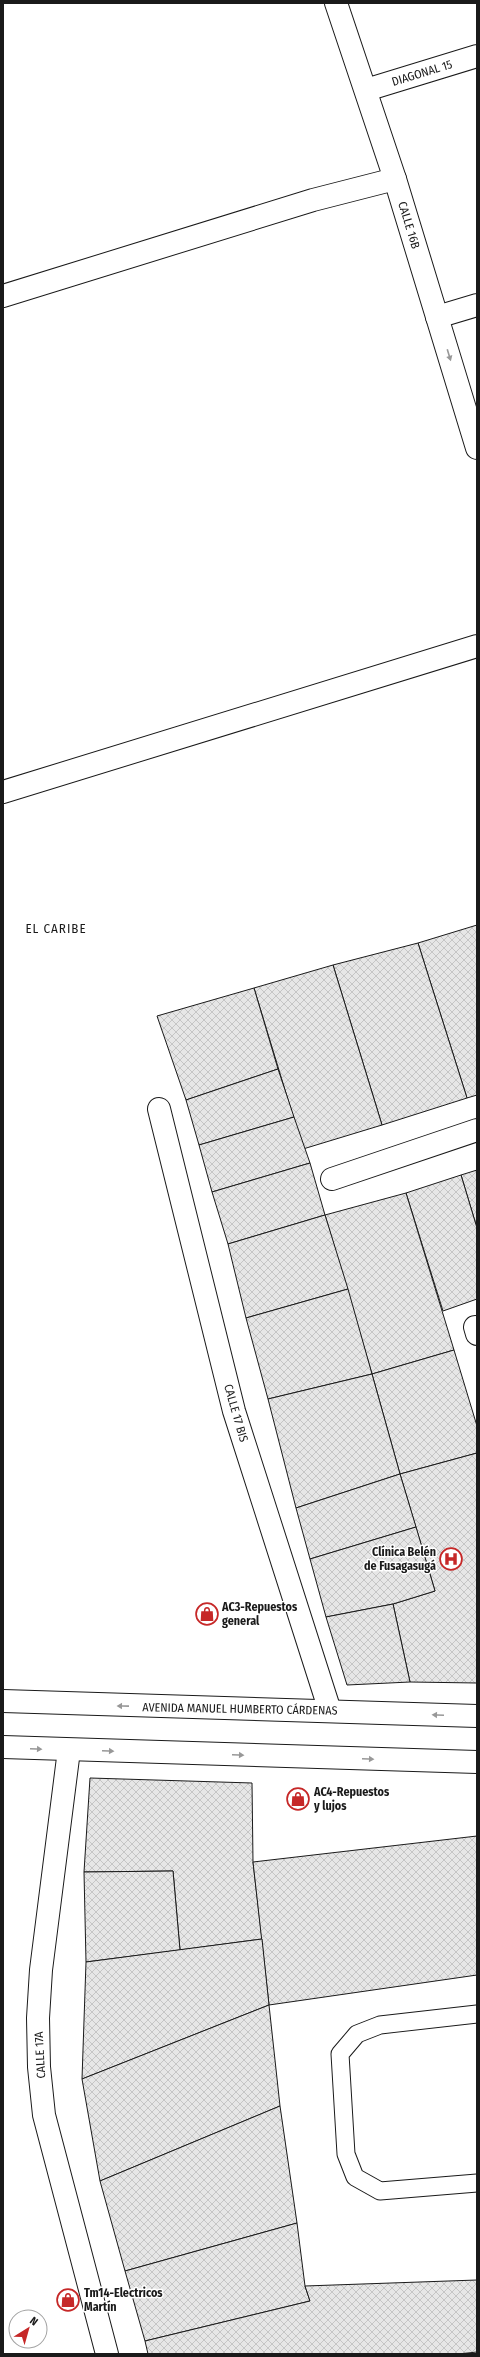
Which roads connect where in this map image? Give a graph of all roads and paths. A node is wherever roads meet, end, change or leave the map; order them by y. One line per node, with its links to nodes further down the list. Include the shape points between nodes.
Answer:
1 (336, 3): 3 (street, CALLE 16B)
2 (477, 56): 3 (street, DIAGONAL 15)
3 (366, 90): 4 (street, CALLE 16B)
4 (395, 179): 5 (street, via 313,200); 7 (street, CALLE 16B)
5 (3, 296)
6 (477, 305): 7 (street)
7 (438, 317): 8 (street, CALLE 16B, one-way to 8)
8 (477, 448)
9 (477, 646): 10 (street)
10 (3, 792)
11 (159, 1110): 15 (street, CALLE 17 BIS, via 234,1411)
12 (477, 1130): 13 (street)
13 (332, 1179)
14 (3, 1702): 15 (street, AVENIDA MANUEL HUMBERTO CÁRDENAS, one-way to 14)
15 (330, 1711): 16 (street, AVENIDA MANUEL HUMBERTO CÁRDENAS, one-way to 15)
16 (477, 1716)
17 (3, 1747): 18 (street, one-way to 18)
18 (69, 1750): 19 (street, one-way to 19); 22 (street, CALLE 17A, via 42,1970 38,2018 39,2066 44,2115)
19 (477, 1762)
20 (477, 2014): 21 (lane, via 380,2026 357,2034 340,2054 346,2154 355,2177 380,2191)
21 (477, 2183)
22 (107, 2354)

